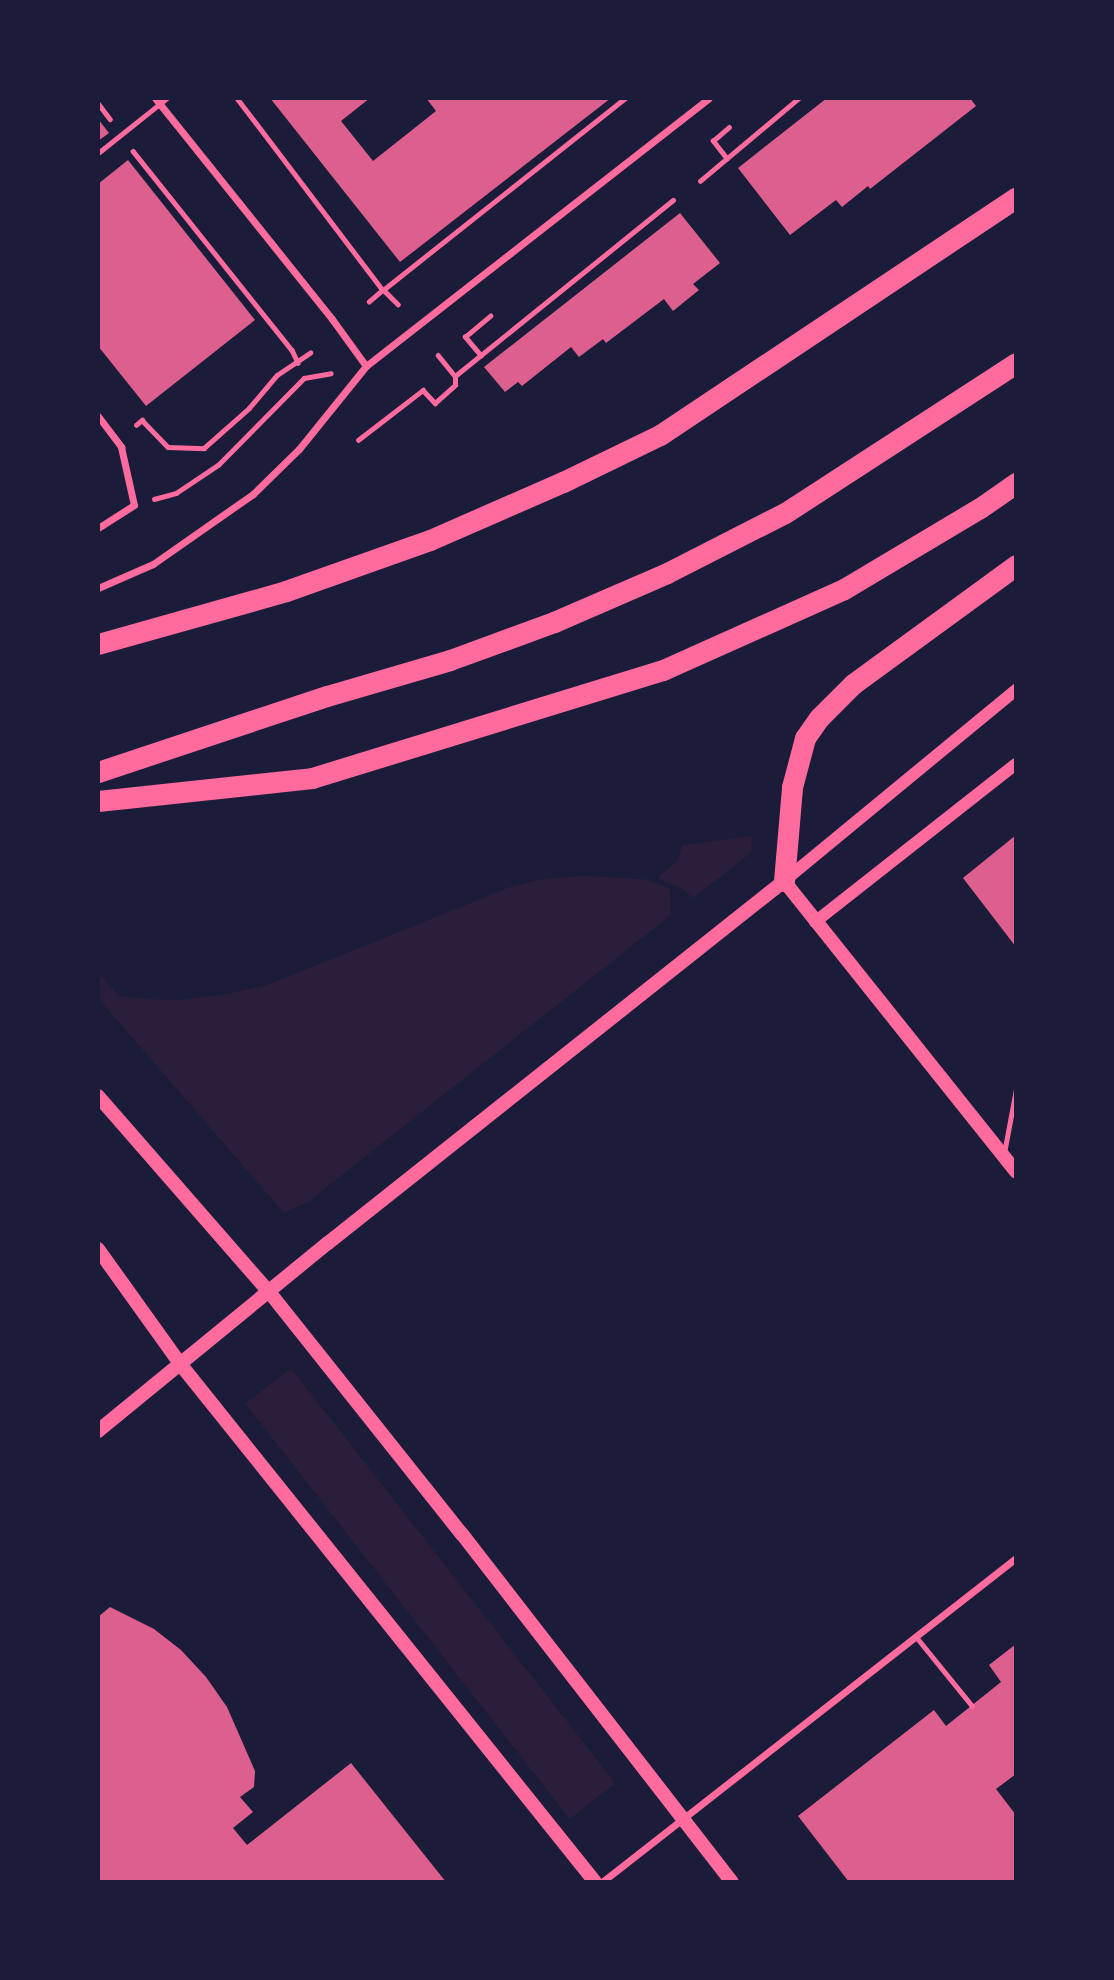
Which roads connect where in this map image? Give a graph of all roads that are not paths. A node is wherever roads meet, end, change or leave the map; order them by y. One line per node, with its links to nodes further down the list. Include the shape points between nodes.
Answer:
1 (167, 98): 3 (lane)
2 (709, 98): 7 (street)
3 (158, 101): 4 (lane); 7 (street)
4 (98, 153)
5 (1016, 198): 13 (highway, via 660,435 430,540 286,591)
6 (1016, 363): 16 (highway, via 785,513 667,573 450,660)
7 (366, 366): 12 (street, via 277,472 153,564)
8 (98, 416): 10 (street, via 121,447 134,505)
9 (1016, 483): 17 (highway, via 844,589 663,670 312,778)
10 (98, 528)
11 (1016, 565): 18 (highway, via 853,684 819,718 805,738 792,787)
12 (98, 588)
13 (98, 645)
14 (1016, 690): 18 (street)
15 (1016, 764): 19 (street)
16 (98, 772)
17 (98, 801)
18 (784, 881): 19 (main road); 25 (main road)
19 (815, 922): 22 (main road)
20 (1016, 1089): 22 (lane)
21 (98, 1096): 25 (main road)
22 (1003, 1156): 23 (main road)
23 (1016, 1172)
24 (98, 1249): 26 (main road)
25 (270, 1293): 26 (main road); 31 (main road)
26 (181, 1364): 27 (main road); 32 (main road)
27 (98, 1431)
28 (1016, 1558): 29 (street)
29 (916, 1637): 30 (lane); 31 (street)
30 (972, 1706)
31 (681, 1818): 33 (street); 34 (main road)
32 (595, 1882)
33 (603, 1882)
34 (732, 1882)

